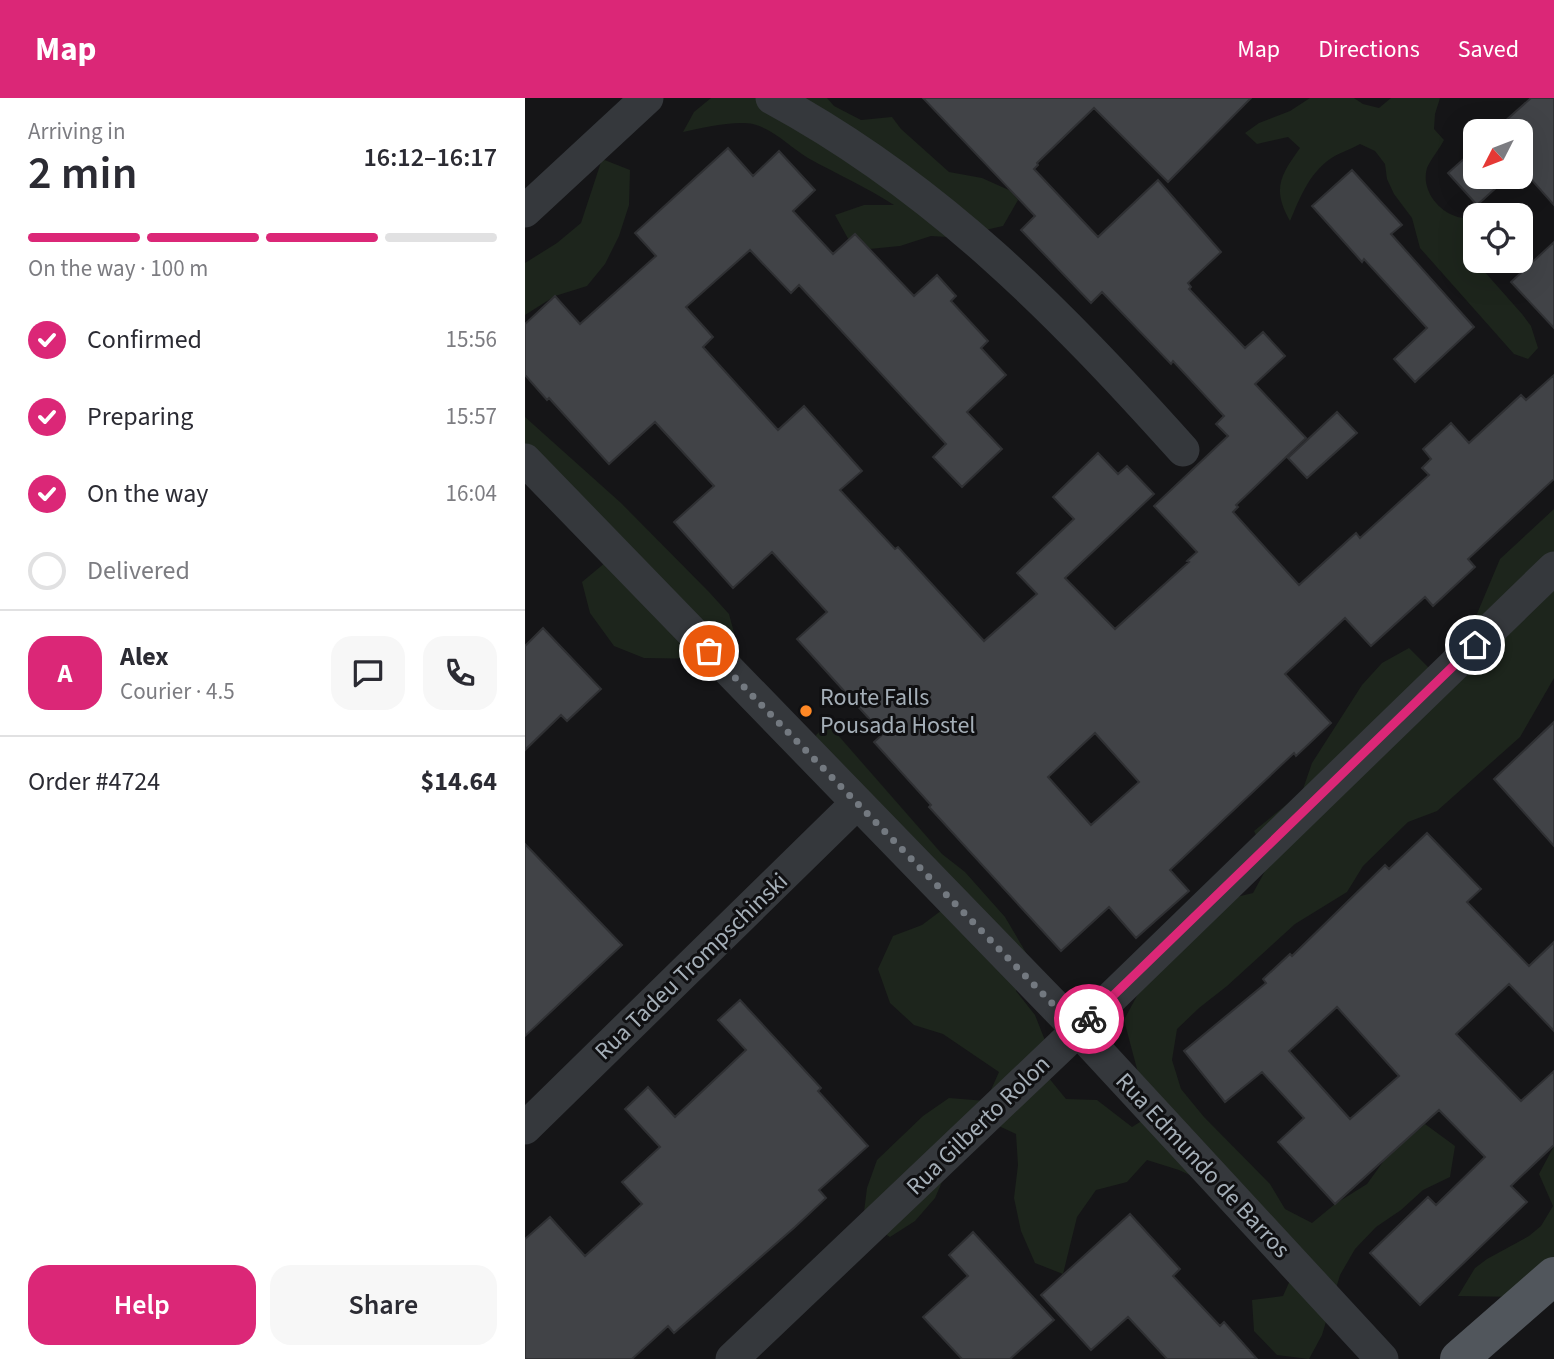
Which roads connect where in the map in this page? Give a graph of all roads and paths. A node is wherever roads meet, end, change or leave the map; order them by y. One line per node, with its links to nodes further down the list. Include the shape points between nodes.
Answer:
1 (647, 98): 3 (street)
2 (772, 98): 4 (street, via 890,171 976,239 1114,374)
3 (525, 211)
4 (1183, 450)
5 (525, 460): 7 (street, Rua Edmundo de Barros)
6 (1554, 568): 8 (street, Rua Gilberto Rolon)
7 (856, 803): 8 (street, Rua Edmundo de Barros); 9 (street, Rua Tadeu Trompschinski)
8 (1078, 1030): 11 (street, Rua Gilberto Rolon); 12 (street, Rua Edmundo de Barros)
9 (525, 1128)
10 (1554, 1276): 13 (main road)
11 (732, 1359)
12 (1382, 1359)
13 (1459, 1359)

